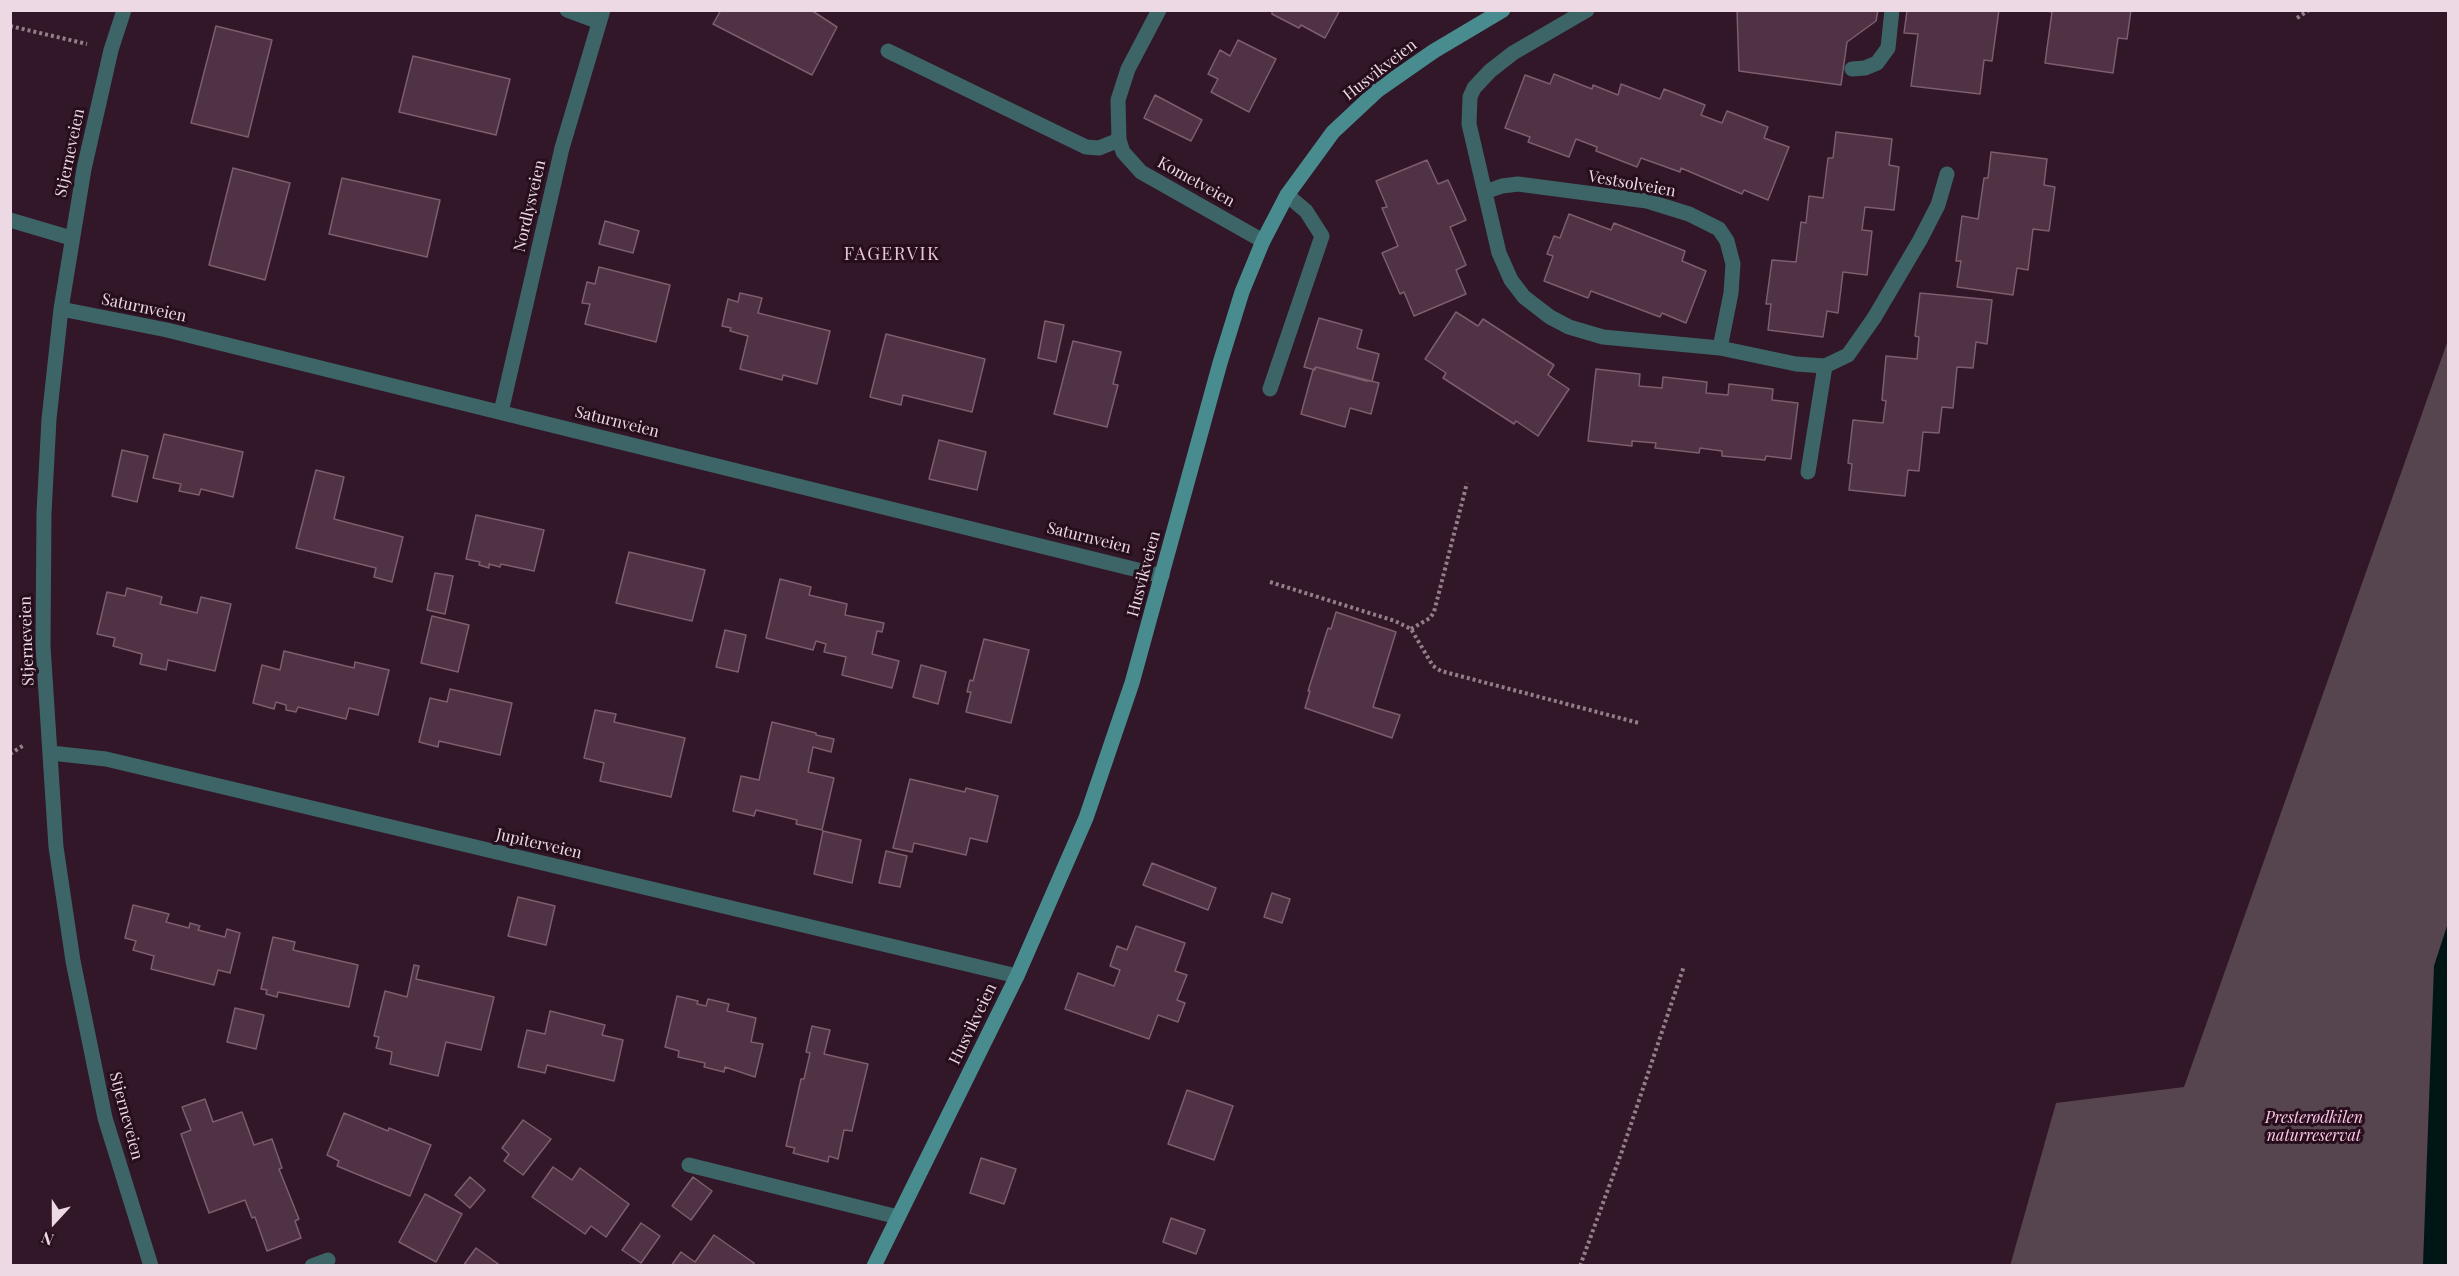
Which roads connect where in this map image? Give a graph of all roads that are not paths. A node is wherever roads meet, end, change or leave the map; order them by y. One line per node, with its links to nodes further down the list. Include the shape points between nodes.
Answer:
1 (124, 10): 15 (street, Stjerneveien, via 111,50)
2 (567, 10): 7 (street)
3 (1159, 10): 10 (street, via 1128,69 1118,100)
4 (1503, 10): 13 (main road, Husvikveien, via 1378,90 1333,132)
5 (1587, 10): 12 (street, via 1513,53 1474,88 1469,124)
6 (1892, 10): 9 (street, via 1888,48 1877,63)
7 (601, 16): 21 (street, Nordlysveien, via 562,148)
8 (888, 51): 10 (street, via 1086,147 1099,148)
9 (1852, 69)
10 (1119, 140): 16 (street, Kometveien, via 1123,152 1141,172)
11 (1947, 174): 19 (street, via 1925,231 1874,318 1848,355)
12 (1485, 192): 18 (street, via 1499,253 1511,280 1524,297 1550,317 1603,337); 18 (street, Vestsolveien, via 1518,184 1647,201 1689,214 1719,229 1733,264)
13 (1287, 195): 16 (main road, Husvikveien); 20 (street, via 1306,211 1322,236)
14 (10, 220): 15 (street)
15 (71, 238): 17 (street, Stjerneveien)
16 (1263, 241): 23 (main road, Husvikveien, via 1220,363)
17 (61, 309): 21 (street, Saturnveien, via 167,330); 24 (street, Stjerneveien, via 44,513 43,646)
18 (1720, 348): 19 (street)
19 (1825, 366): 22 (street)
20 (1270, 389)
21 (501, 412): 23 (street, Saturnveien)
22 (1808, 472)
23 (1162, 576): 25 (main road, Husvikveien, via 1132,683 1086,818)
24 (51, 753): 25 (street, Jupiterveien, via 118,762); 29 (street, Stjerneveien, via 56,847 73,961 105,1118)
25 (1017, 976): 27 (main road, Husvikveien)
26 (689, 1165): 27 (street)
27 (898, 1218): 31 (main road, Husvikveien)
28 (328, 1260): 30 (street)
29 (151, 1266)
30 (312, 1266)
31 (874, 1266)

